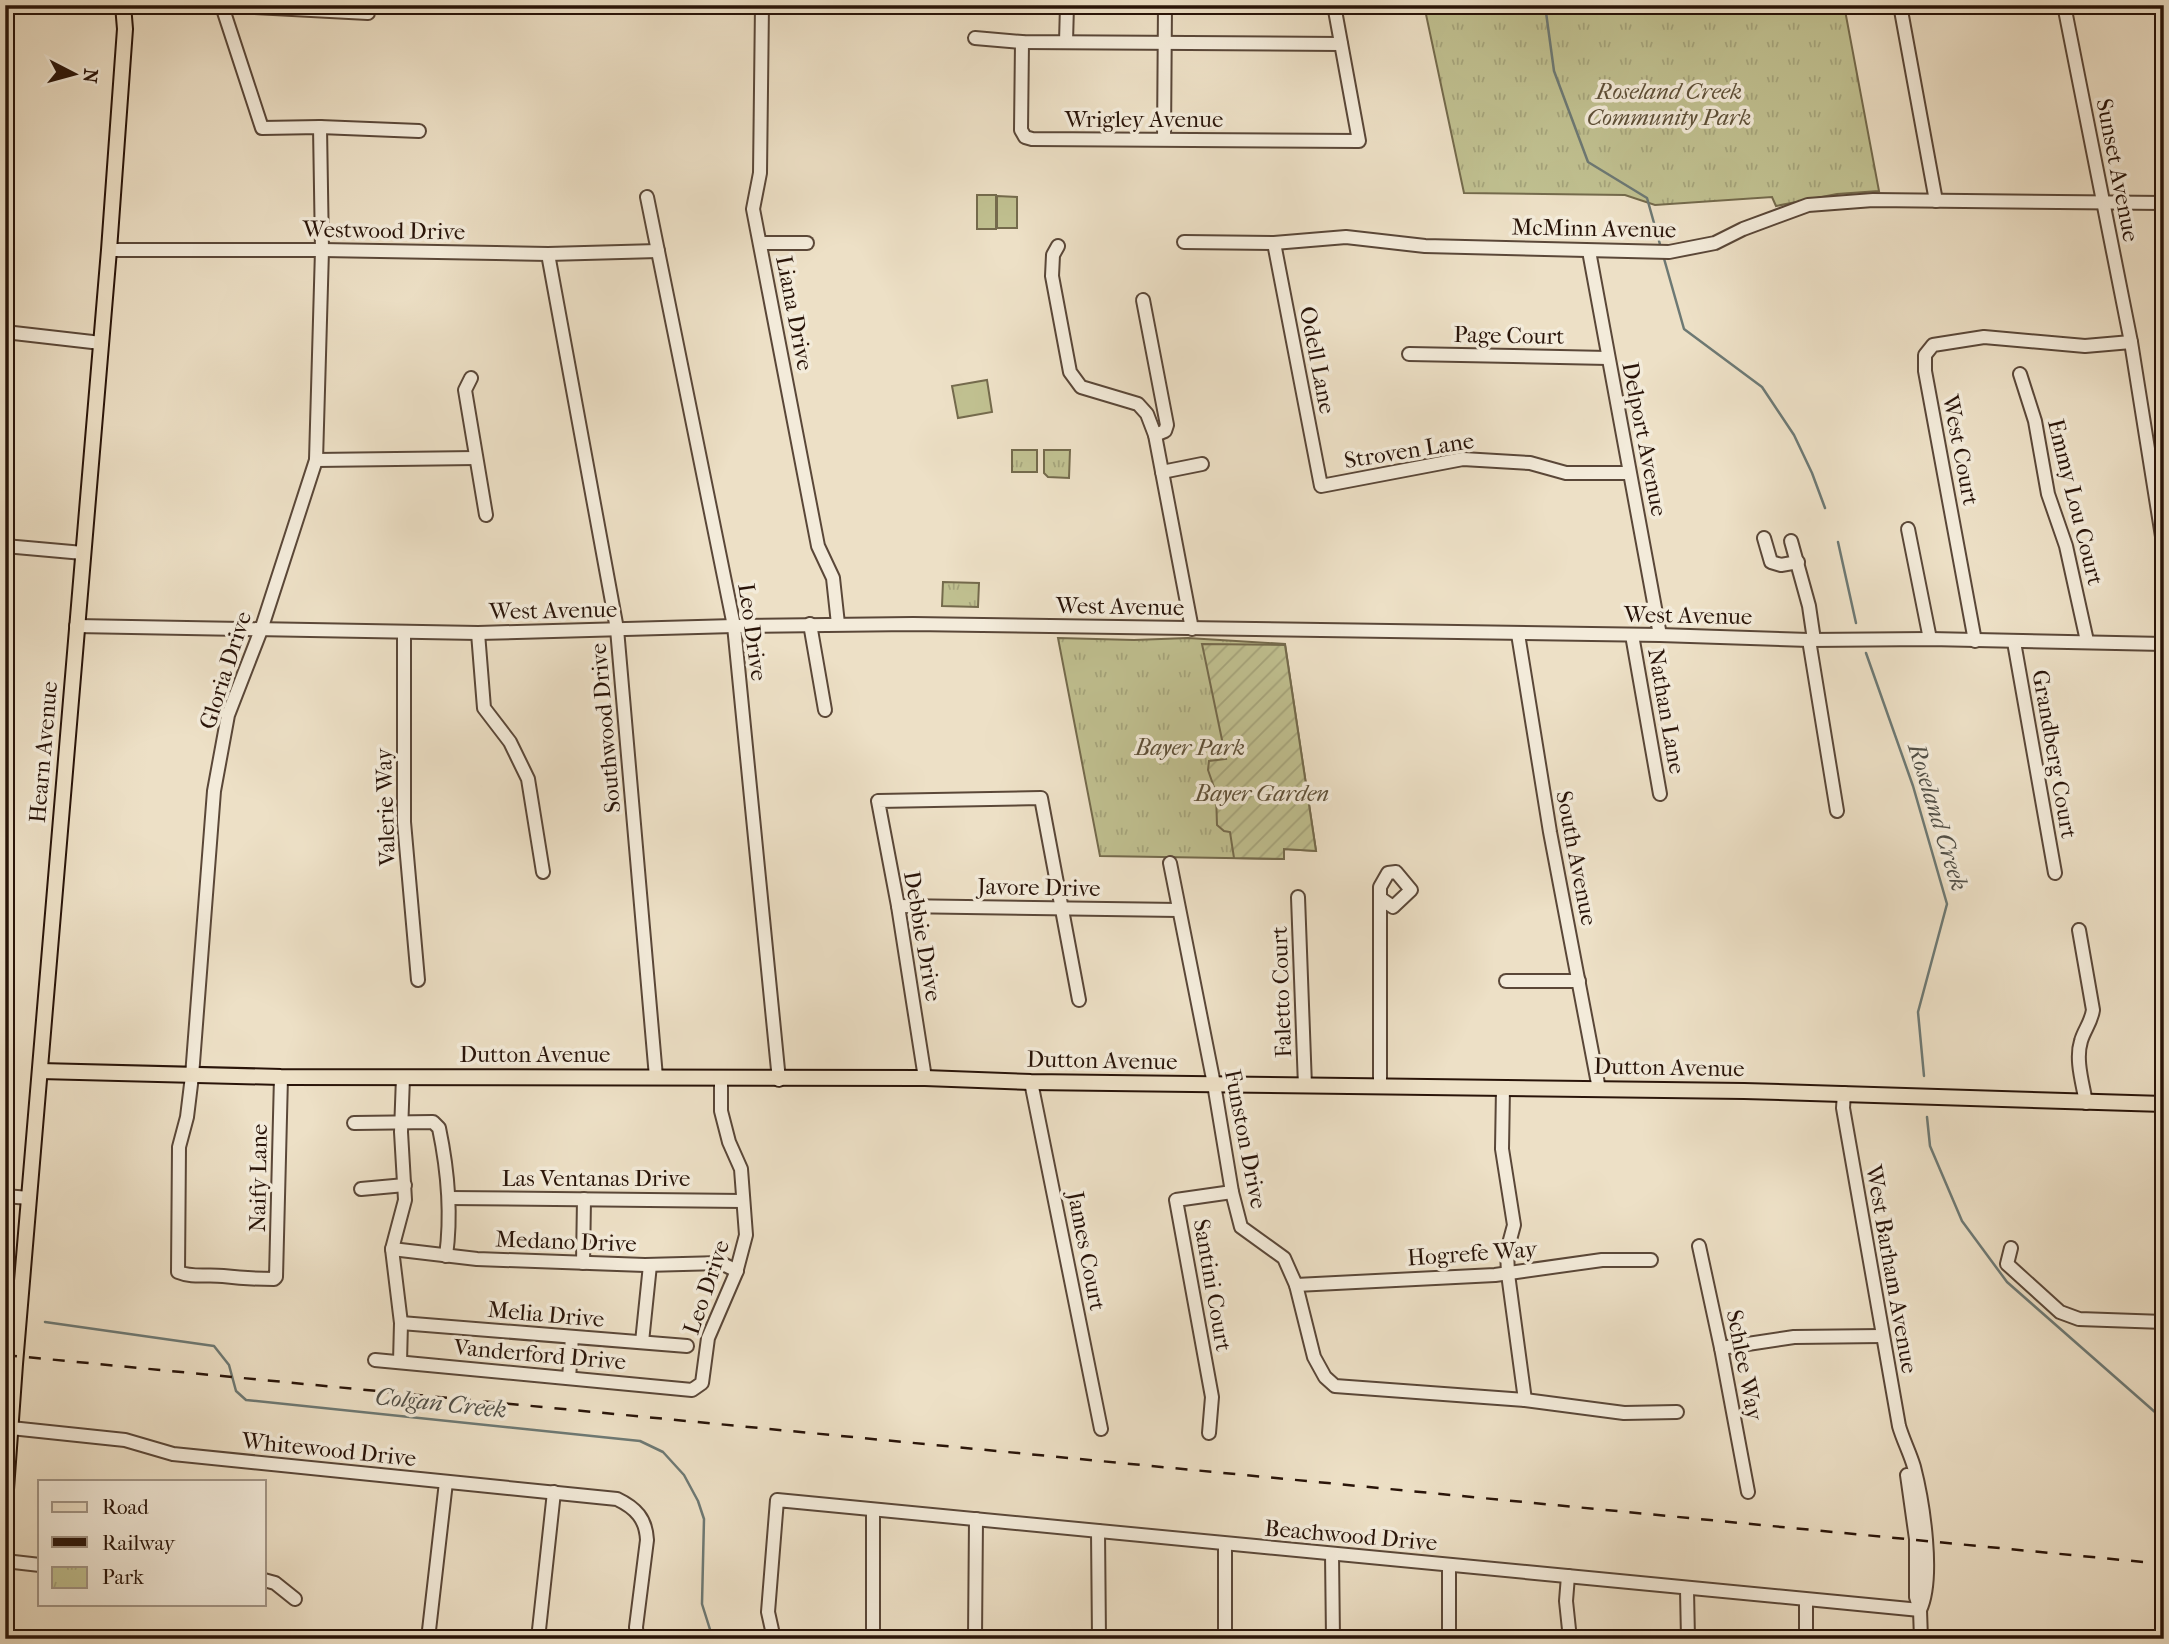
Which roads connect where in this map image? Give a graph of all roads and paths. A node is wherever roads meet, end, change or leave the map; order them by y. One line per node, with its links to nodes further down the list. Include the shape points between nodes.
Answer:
1 (123, 5): 28 (main road, Hearn Avenue)
2 (216, 5): 9 (street)
3 (762, 5): 24 (street, Liana Drive, via 760,173 753,209)
4 (1067, 5): 13 (street)
5 (1165, 5): 14 (street)
6 (1334, 5): 15 (street)
7 (1900, 5): 20 (street)
8 (2064, 5): 21 (street, Sunset Avenue)
9 (222, 6): 10 (street); 16 (street, via 262,128)
10 (368, 13)
11 (975, 38): 12 (street)
12 (1022, 42): 13 (street); 18 (street, Wrigley Avenue, via 1021,130 1025,137)
13 (1066, 42): 14 (street)
14 (1164, 43): 15 (street); 18 (street)
15 (1340, 44): 18 (street, Wrigley Avenue, via 1359,141)
16 (320, 127): 17 (street); 29 (street, Gloria Drive)
17 (419, 131)
18 (1164, 139)
19 (647, 197): 30 (street, Leo Drive)
20 (1936, 201): 21 (street, McMinn Avenue); 31 (street, McMinn Avenue, via 1808,205 1715,243 1669,253)
21 (2104, 203): 22 (street, McMinn Avenue); 35 (street, Sunset Avenue)
22 (2164, 203)
23 (1184, 242): 26 (street, McMinn Avenue)
24 (760, 243): 25 (street); 57 (street, Liana Drive, via 818,547 833,578)
25 (807, 243)
26 (1274, 243): 31 (street, McMinn Avenue, via 1346,237 1425,246); 47 (street, Odell Lane)
27 (1058, 246): 41 (street, via 1052,276 1070,372 1081,387 1138,404)
28 (109, 250): 29 (street, Westwood Drive); 36 (main road, Hearn Avenue)
29 (322, 250): 32 (street, Westwood Drive); 43 (street, Gloria Drive)
30 (657, 251): 32 (street, Westwood Drive); 59 (street, Leo Drive)
31 (1590, 251): 38 (street, Delport Avenue)
32 (548, 254): 60 (street, Southwood Drive)
33 (1143, 300): 41 (street, via 1166,415 1166,428)
34 (5, 332): 36 (street)
35 (2131, 342): 53 (street, Sunset Avenue); 70 (street, West Court, via 2085,346 1984,337 1933,345 1925,355)
36 (101, 343): 54 (main road, Hearn Avenue)
37 (1409, 354): 38 (street, Page Court)
38 (1608, 358): 46 (street, Delport Avenue)
39 (2020, 374): 71 (street, Emmy Lou Court)
40 (471, 378): 42 (street, via 465,390)
41 (1155, 435): 45 (street)
42 (476, 458): 43 (street); 48 (street)
43 (316, 460): 62 (street, Gloria Drive)
44 (1202, 464): 45 (street)
45 (1162, 472): 61 (street)
46 (1629, 473): 47 (street, Stroven Lane, via 1566,473 1530,463 1463,459); 67 (street, Delport Avenue)
47 (1321, 486)
48 (486, 515)
49 (1908, 528): 68 (street)
50 (1764, 538): 55 (street, via 1771,562)
51 (1791, 541): 55 (street)
52 (5, 546): 54 (street)
53 (2164, 549)
54 (83, 553): 58 (main road, Hearn Avenue)
55 (1798, 562): 69 (street, via 1810,606)
56 (810, 624): 57 (street, West Avenue); 59 (street, West Avenue); 74 (street)
57 (838, 624): 61 (street, West Avenue)
58 (76, 626): 62 (street, West Avenue); 90 (main road, Hearn Avenue)
59 (734, 626): 60 (street, West Avenue); 97 (street, Leo Drive)
60 (617, 629): 64 (street, West Avenue); 94 (street, Southwood Drive)
61 (1192, 629): 65 (street, West Avenue)
62 (261, 630): 63 (street, West Avenue); 91 (street, Gloria Drive, via 228,715 214,791)
63 (404, 632): 64 (street, West Avenue); 86 (street, Valerie Way, via 404,822)
64 (478, 633): 78 (street, via 484,709 510,742 528,779)
65 (1518, 634): 66 (street, West Avenue); 88 (street, South Avenue)
66 (1632, 635): 67 (street, West Avenue); 75 (street, Nathan Lane)
67 (1660, 635): 69 (street, West Avenue)
68 (1930, 639): 69 (street, West Avenue); 70 (street, West Avenue)
69 (1811, 640): 76 (street)
70 (1975, 641): 72 (street, West Avenue)
71 (2087, 641): 72 (street, West Avenue); 73 (street, West Avenue)
72 (2014, 642): 79 (street, Grandberg Court)
73 (2164, 644)
74 (825, 710)
75 (1660, 794)
76 (1837, 811)
77 (1170, 863): 84 (street, Funston Drive)
78 (543, 872)
79 (2055, 873)
80 (1298, 897): 100 (street, Faletto Court)
81 (1380, 898): 101 (street)
82 (898, 906): 83 (street, Javore Drive); 83 (street, Debbie Drive, via 878,801 1041,799); 96 (street, Debbie Drive)
83 (1063, 908): 84 (street, Javore Drive); 89 (street)
84 (1179, 910): 99 (street, Funston Drive)
85 (2079, 930): 105 (street, via 2094,1010 2079,1057)
86 (418, 980)
87 (1506, 981): 88 (street)
88 (1579, 981): 103 (street, South Avenue)
89 (1079, 1000)
90 (40, 1072): 91 (main road, Dutton Avenue); 113 (main road, Hearn Avenue)
91 (192, 1076): 92 (main road, Dutton Avenue); 126 (street, Gloria Drive, via 179,1147 178,1272)
92 (281, 1077): 93 (main road, Dutton Avenue); 126 (street, Naify Lane)
93 (403, 1077): 94 (main road, Dutton Avenue); 107 (street)
94 (656, 1077): 95 (main road, Dutton Avenue)
95 (722, 1078): 97 (main road, Dutton Avenue); 116 (street, Leo Drive, via 721,1111 741,1169)
96 (925, 1079): 97 (main road, Dutton Avenue); 98 (main road, Dutton Avenue)
97 (779, 1080)
98 (1031, 1082): 99 (main road, Dutton Avenue); 142 (street, James Court)
99 (1214, 1084): 100 (main road, Dutton Avenue); 111 (street, Funston Drive)
100 (1305, 1086): 101 (main road, Dutton Avenue)
101 (1380, 1086): 102 (main road, Dutton Avenue)
102 (1503, 1087): 103 (main road, Dutton Avenue); 125 (street, via 1502,1149 1514,1225 1507,1251)
103 (1599, 1089): 104 (main road, Dutton Avenue)
104 (1844, 1093): 105 (main road, Dutton Avenue); 130 (street, West Barham Avenue)
105 (2087, 1102): 106 (main road, Dutton Avenue)
106 (2164, 1104)
107 (401, 1122): 108 (street); 109 (street); 114 (street, via 433,1122 439,1128)
108 (354, 1123)
109 (405, 1185): 110 (street); 119 (street, via 405,1205)
110 (361, 1189)
111 (1232, 1192): 127 (street, Funston Drive, via 1241,1227 1284,1258); 143 (street, Santini Court, via 1176,1200 1212,1397)
112 (5, 1196): 113 (street)
113 (29, 1198): 141 (main road, Hearn Avenue)
114 (449, 1198): 115 (street, Las Ventanas Drive); 120 (street)
115 (584, 1199): 116 (street, Las Ventanas Drive); 122 (street)
116 (743, 1200): 124 (street, Leo Drive, via 746,1234)
117 (1699, 1246): 134 (street, Schlee Way)
118 (2011, 1248): 128 (street, via 2007,1264 2060,1312 2079,1319)
119 (392, 1249): 120 (street, Medano Drive); 129 (street)
120 (446, 1256): 122 (street, Medano Drive)
121 (1651, 1260): 125 (street, Hogrefe Way, via 1602,1260)
122 (583, 1263): 123 (street, Medano Drive)
123 (650, 1265): 124 (street, Medano Drive, via 721,1264); 132 (street)
124 (737, 1270): 138 (street, Leo Drive, via 708,1338)
125 (1508, 1274): 127 (street, Hogrefe Way); 139 (street)
126 (274, 1279)
127 (1296, 1285): 139 (street, Funston Drive, via 1314,1357 1335,1386)
128 (2164, 1322)
129 (401, 1323): 131 (street, Melia Drive); 136 (street)
130 (1882, 1336): 134 (street, via 1794,1336); 161 (street, West Barham Avenue, via 1899,1426 1921,1506 1926,1598)
131 (572, 1337): 132 (street, Melia Drive); 137 (street)
132 (642, 1342): 133 (street, Melia Drive)
133 (687, 1346)
134 (1721, 1348): 146 (street, Schlee Way)
135 (375, 1360): 136 (street, Vanderford Drive)
136 (400, 1362): 137 (street, Vanderford Drive)
137 (569, 1378): 138 (street, Vanderford Drive, via 692,1390)
138 (700, 1386)
139 (1525, 1400): 140 (street, Funston Drive, via 1625,1413)
140 (1677, 1412)
141 (11, 1428): 144 (street, Whitewood Drive, via 125,1440 173,1454); 147 (main road, Hearn Avenue)
142 (1101, 1429)
143 (1209, 1433)
144 (446, 1482): 145 (street, Whitewood Drive); 162 (street)
145 (554, 1492): 163 (street); 164 (street, Whitewood Drive, via 617,1499 630,1505 647,1526)
146 (1748, 1492)
147 (5, 1503)
148 (873, 1510): 149 (street, Beachwood Drive); 165 (street, Beachwood Drive, via 777,1500 768,1612); 166 (street)
149 (976, 1519): 150 (street, Beachwood Drive); 167 (street)
150 (1098, 1531): 151 (street, Beachwood Drive); 168 (street)
151 (1225, 1544): 152 (street, Beachwood Drive); 169 (street)
152 (1332, 1554): 155 (street, Beachwood Drive); 170 (street)
153 (5, 1561): 154 (street)
154 (38, 1565)
155 (1449, 1565): 156 (street, Beachwood Drive); 171 (street)
156 (1568, 1576): 158 (street, Beachwood Drive); 172 (street)
157 (266, 1581): 159 (street)
158 (1688, 1590): 160 (street, Beachwood Drive); 173 (street)
159 (295, 1599)
160 (1806, 1601): 161 (street, Beachwood Drive); 174 (street)
161 (1920, 1610): 175 (street, West Barham Avenue)
162 (428, 1639)
163 (538, 1639)
164 (637, 1639)
165 (774, 1639)
166 (873, 1639)
167 (975, 1639)
168 (1098, 1639)
169 (1225, 1639)
170 (1333, 1639)
171 (1449, 1639)
172 (1570, 1639)
173 (1688, 1639)
174 (1806, 1639)
175 (1921, 1639)

